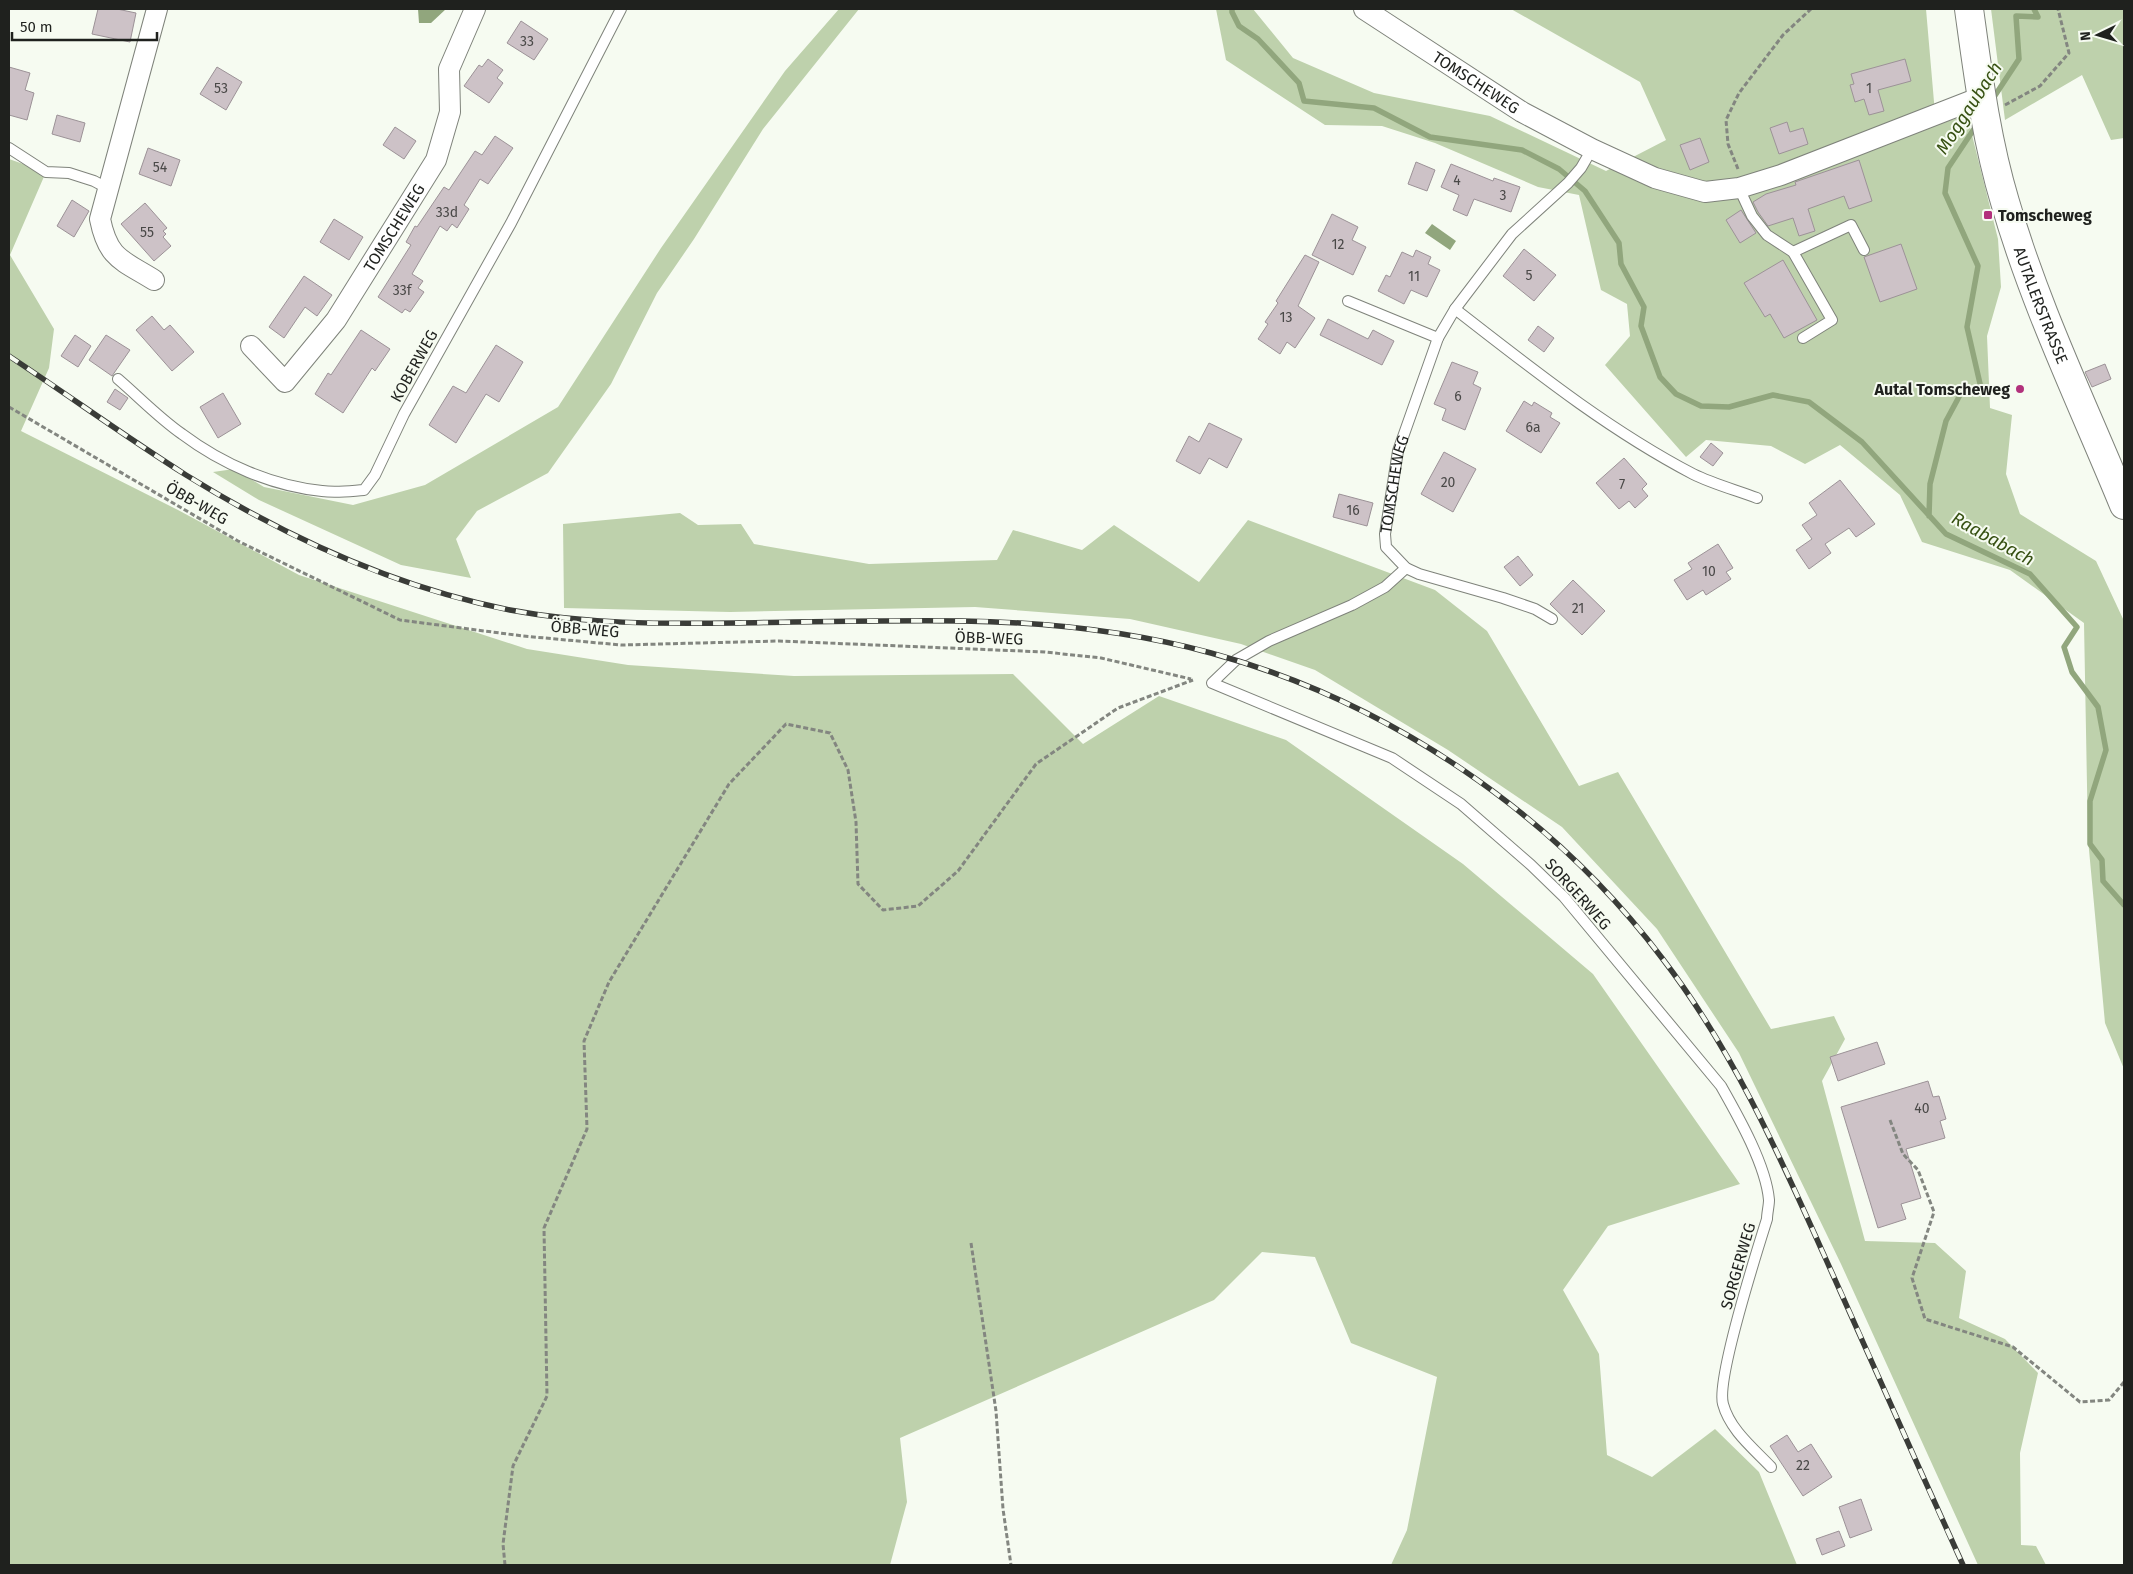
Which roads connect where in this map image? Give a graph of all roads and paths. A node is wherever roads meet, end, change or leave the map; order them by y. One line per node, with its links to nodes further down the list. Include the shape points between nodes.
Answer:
1 (157, 9): 12 (street)
2 (474, 9): 20 (street, TOMSCHEWEG, via 449,69 450,112 436,160 336,320 286,382)
3 (621, 9): 21 (lane, KOBERWEG, via 515,216 364,490 322,491 253,474 222,460 181,434)
4 (1364, 9): 10 (street, TOMSCHEWEG, via 1522,112)
5 (1811, 9): 11 (path, via 1783,35 1739,93 1726,120 1728,144)
6 (1969, 9): 8 (main road, AUTALERSTRASSE)
7 (2058, 9): 8 (path, via 2069,52 2040,86)
8 (1984, 109): 11 (street, TOMSCHEWEG); 24 (main road, AUTALERSTRASSE, via 2005,202 2022,253)
9 (9, 148): 12 (lane, via 46,172 70,174)
10 (1592, 149): 11 (street, TOMSCHEWEG, via 1655,178 1688,188 1705,192); 17 (lane, TOMSCHEWEG, via 1568,183 1512,234)
11 (1742, 187): 14 (lane, via 1752,216 1767,235)
12 (107, 188): 15 (street, via 100,219 106,244 116,255)
13 (1864, 250): 14 (lane, via 1851,225)
14 (1793, 252): 19 (lane, via 1832,320)
15 (154, 280)
16 (1348, 301): 18 (lane)
17 (1455, 309): 18 (lane, TOMSCHEWEG); 23 (lane, via 1634,440 1694,474)
18 (1438, 338): 25 (lane, TOMSCHEWEG, via 1398,451 1385,534 1386,546)
19 (1804, 338)
20 (251, 346)
21 (118, 379)
22 (9, 407): 27 (path, ÖBB-WEG, via 238,542 400,620 621,645 779,641 1045,652 1101,658)
23 (1756, 498)
24 (2124, 505)
25 (1406, 568): 26 (lane, TOMSCHEWEG, via 1519,603); 28 (lane, via 1385,587 1352,605 1269,641 1236,660)
26 (1552, 620)
27 (1193, 680): 28 (path, ÖBB-WEG); 33 (path, via 1118,708 1036,764 958,871 918,906 883,910 858,884 856,822 848,770 830,733 786,724 730,784 609,982 584,1041 587,1129 544,1228 547,1396 513,1466 503,1544)
28 (1212, 683): 32 (lane, SORGERWEG, via 1392,758 1461,804 1564,897 1721,1086 1753,1150 1769,1200 1767,1219 1729,1354 1722,1403 1732,1426)
29 (1890, 1120): 31 (path, via 1903,1154 1918,1170 1934,1212 1912,1278 1925,1319 2013,1347 2080,1402 2109,1400)
30 (971, 1243): 34 (path, via 996,1411 1003,1509)
31 (2124, 1382)
32 (1771, 1467)
33 (505, 1565)
34 (1011, 1565)

